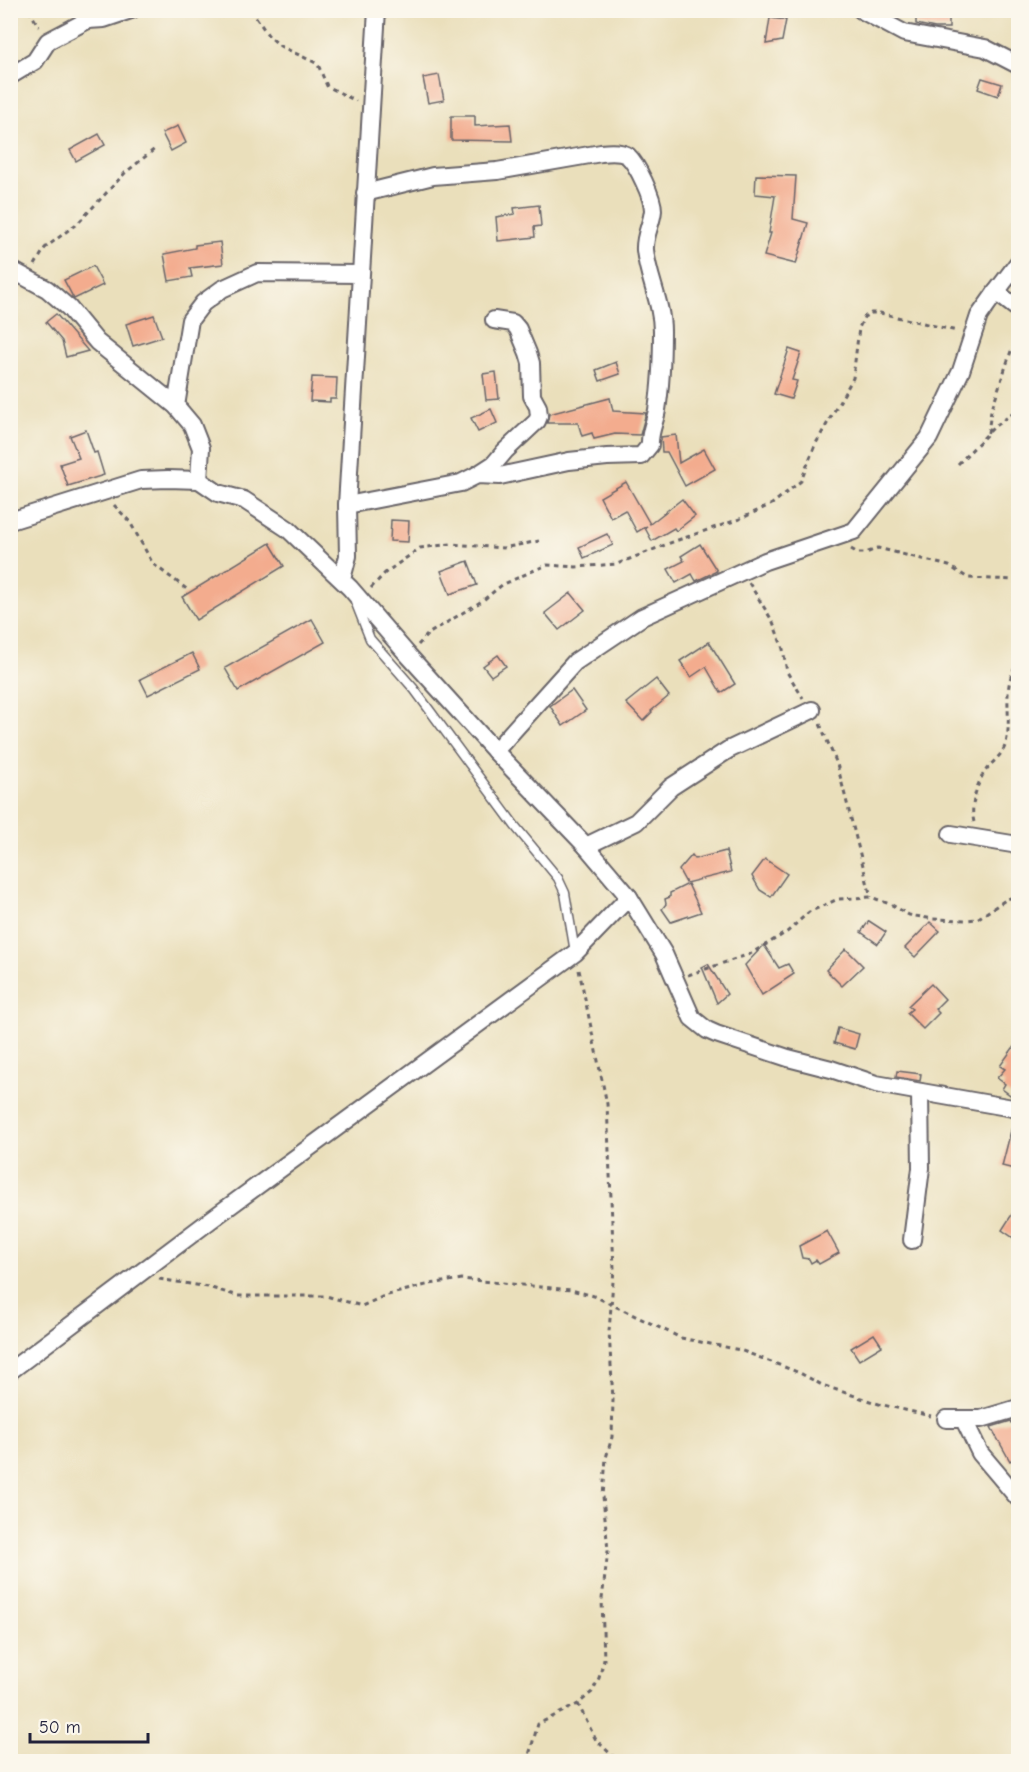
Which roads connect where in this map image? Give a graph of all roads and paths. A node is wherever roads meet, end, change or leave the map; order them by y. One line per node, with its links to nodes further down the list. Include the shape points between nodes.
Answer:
1 (29, 10): 7 (path)
2 (131, 10): 6 (street, via 104,19)
3 (251, 10): 10 (path, via 279,46 316,63 327,86)
4 (377, 10): 10 (street)
5 (861, 10): 8 (street, via 904,33 986,48)
6 (90, 15): 7 (street)
7 (48, 41): 9 (street, via 35,61)
8 (1018, 65)
9 (10, 76)
10 (372, 111): 12 (street)
11 (156, 148): 16 (path, via 125,173 79,222 45,248)
12 (365, 193): 15 (street); 26 (street, via 433,176 497,171 613,152 626,155 650,196 653,212 645,250 661,307 662,330 657,410 650,446 641,456 569,461 500,476)
13 (1018, 263): 17 (street)
14 (10, 269): 16 (street)
15 (360, 274): 22 (street, via 257,273 222,289 203,303 190,320); 29 (street)
16 (28, 277): 22 (street, via 69,308 97,342)
17 (996, 292): 18 (street); 20 (street)
18 (1018, 309)
19 (494, 320): 26 (street, via 513,323 518,329 531,363 532,396 539,416 494,464)
20 (974, 330): 31 (street, via 961,370 929,438 854,531); 37 (path, via 969,333 880,313 864,317 853,378 815,445 801,481 772,504 617,564 547,565 501,585 428,634)
21 (1012, 348): 24 (path, via 991,411)
22 (176, 406): 27 (street, via 192,425 201,448)
23 (1018, 410): 24 (path)
24 (988, 433): 25 (path)
25 (958, 464)
26 (477, 475): 29 (street, via 461,483)
27 (199, 480): 28 (street, via 141,480); 35 (street, via 218,493 244,500 288,529)
28 (102, 493): 30 (street); 36 (path, via 130,522 153,564)
29 (347, 505): 35 (street)
30 (10, 520)
31 (830, 538): 33 (street); 34 (path, via 858,553 878,548 949,566 968,578)
32 (539, 541): 35 (path, via 503,548 451,544 420,548 385,573)
33 (741, 572): 39 (path, via 773,622 787,672); 40 (street, via 642,617 575,662)
34 (1018, 580)
35 (350, 589): 37 (street); 48 (lane, via 370,639 414,689 514,826 558,878 565,893)
36 (188, 590)
37 (408, 655): 40 (street)
38 (1018, 661): 42 (path, via 1009,680 1005,744 999,758 984,772 973,800 971,812)
39 (812, 710): 44 (street, via 728,750 671,787 636,822); 47 (path, via 837,764)
40 (495, 751): 44 (street)
41 (951, 834): 42 (street)
42 (977, 838): 43 (street)
43 (1018, 845)
44 (586, 846): 46 (street)
45 (1018, 896): 47 (path, via 1007,898 977,919 967,920 909,915)
46 (629, 897): 48 (street); 49 (street)
47 (871, 897): 49 (path, via 838,898 808,912 787,932 750,954)
48 (575, 953): 53 (street); 54 (path, via 607,1104 614,1238)
49 (675, 979): 50 (street, via 692,1018 707,1030 876,1084)
50 (920, 1092): 51 (street); 52 (street, via 921,1168)
51 (1018, 1109)
52 (912, 1240)
53 (137, 1274): 54 (path, via 238,1296 326,1296 362,1306 384,1296 462,1279 571,1290); 55 (street)
54 (610, 1305): 57 (path, via 681,1338 740,1350 822,1385 879,1404); 60 (path, via 613,1401 603,1496 608,1551 602,1599 604,1660 592,1692)
55 (10, 1371)
56 (1018, 1408): 58 (street)
57 (946, 1419): 58 (street)
58 (964, 1420): 59 (street, via 980,1453)
59 (1018, 1498)
60 (578, 1704): 61 (path, via 538,1724); 62 (path, via 596,1740)
61 (527, 1761)
62 (619, 1761)

